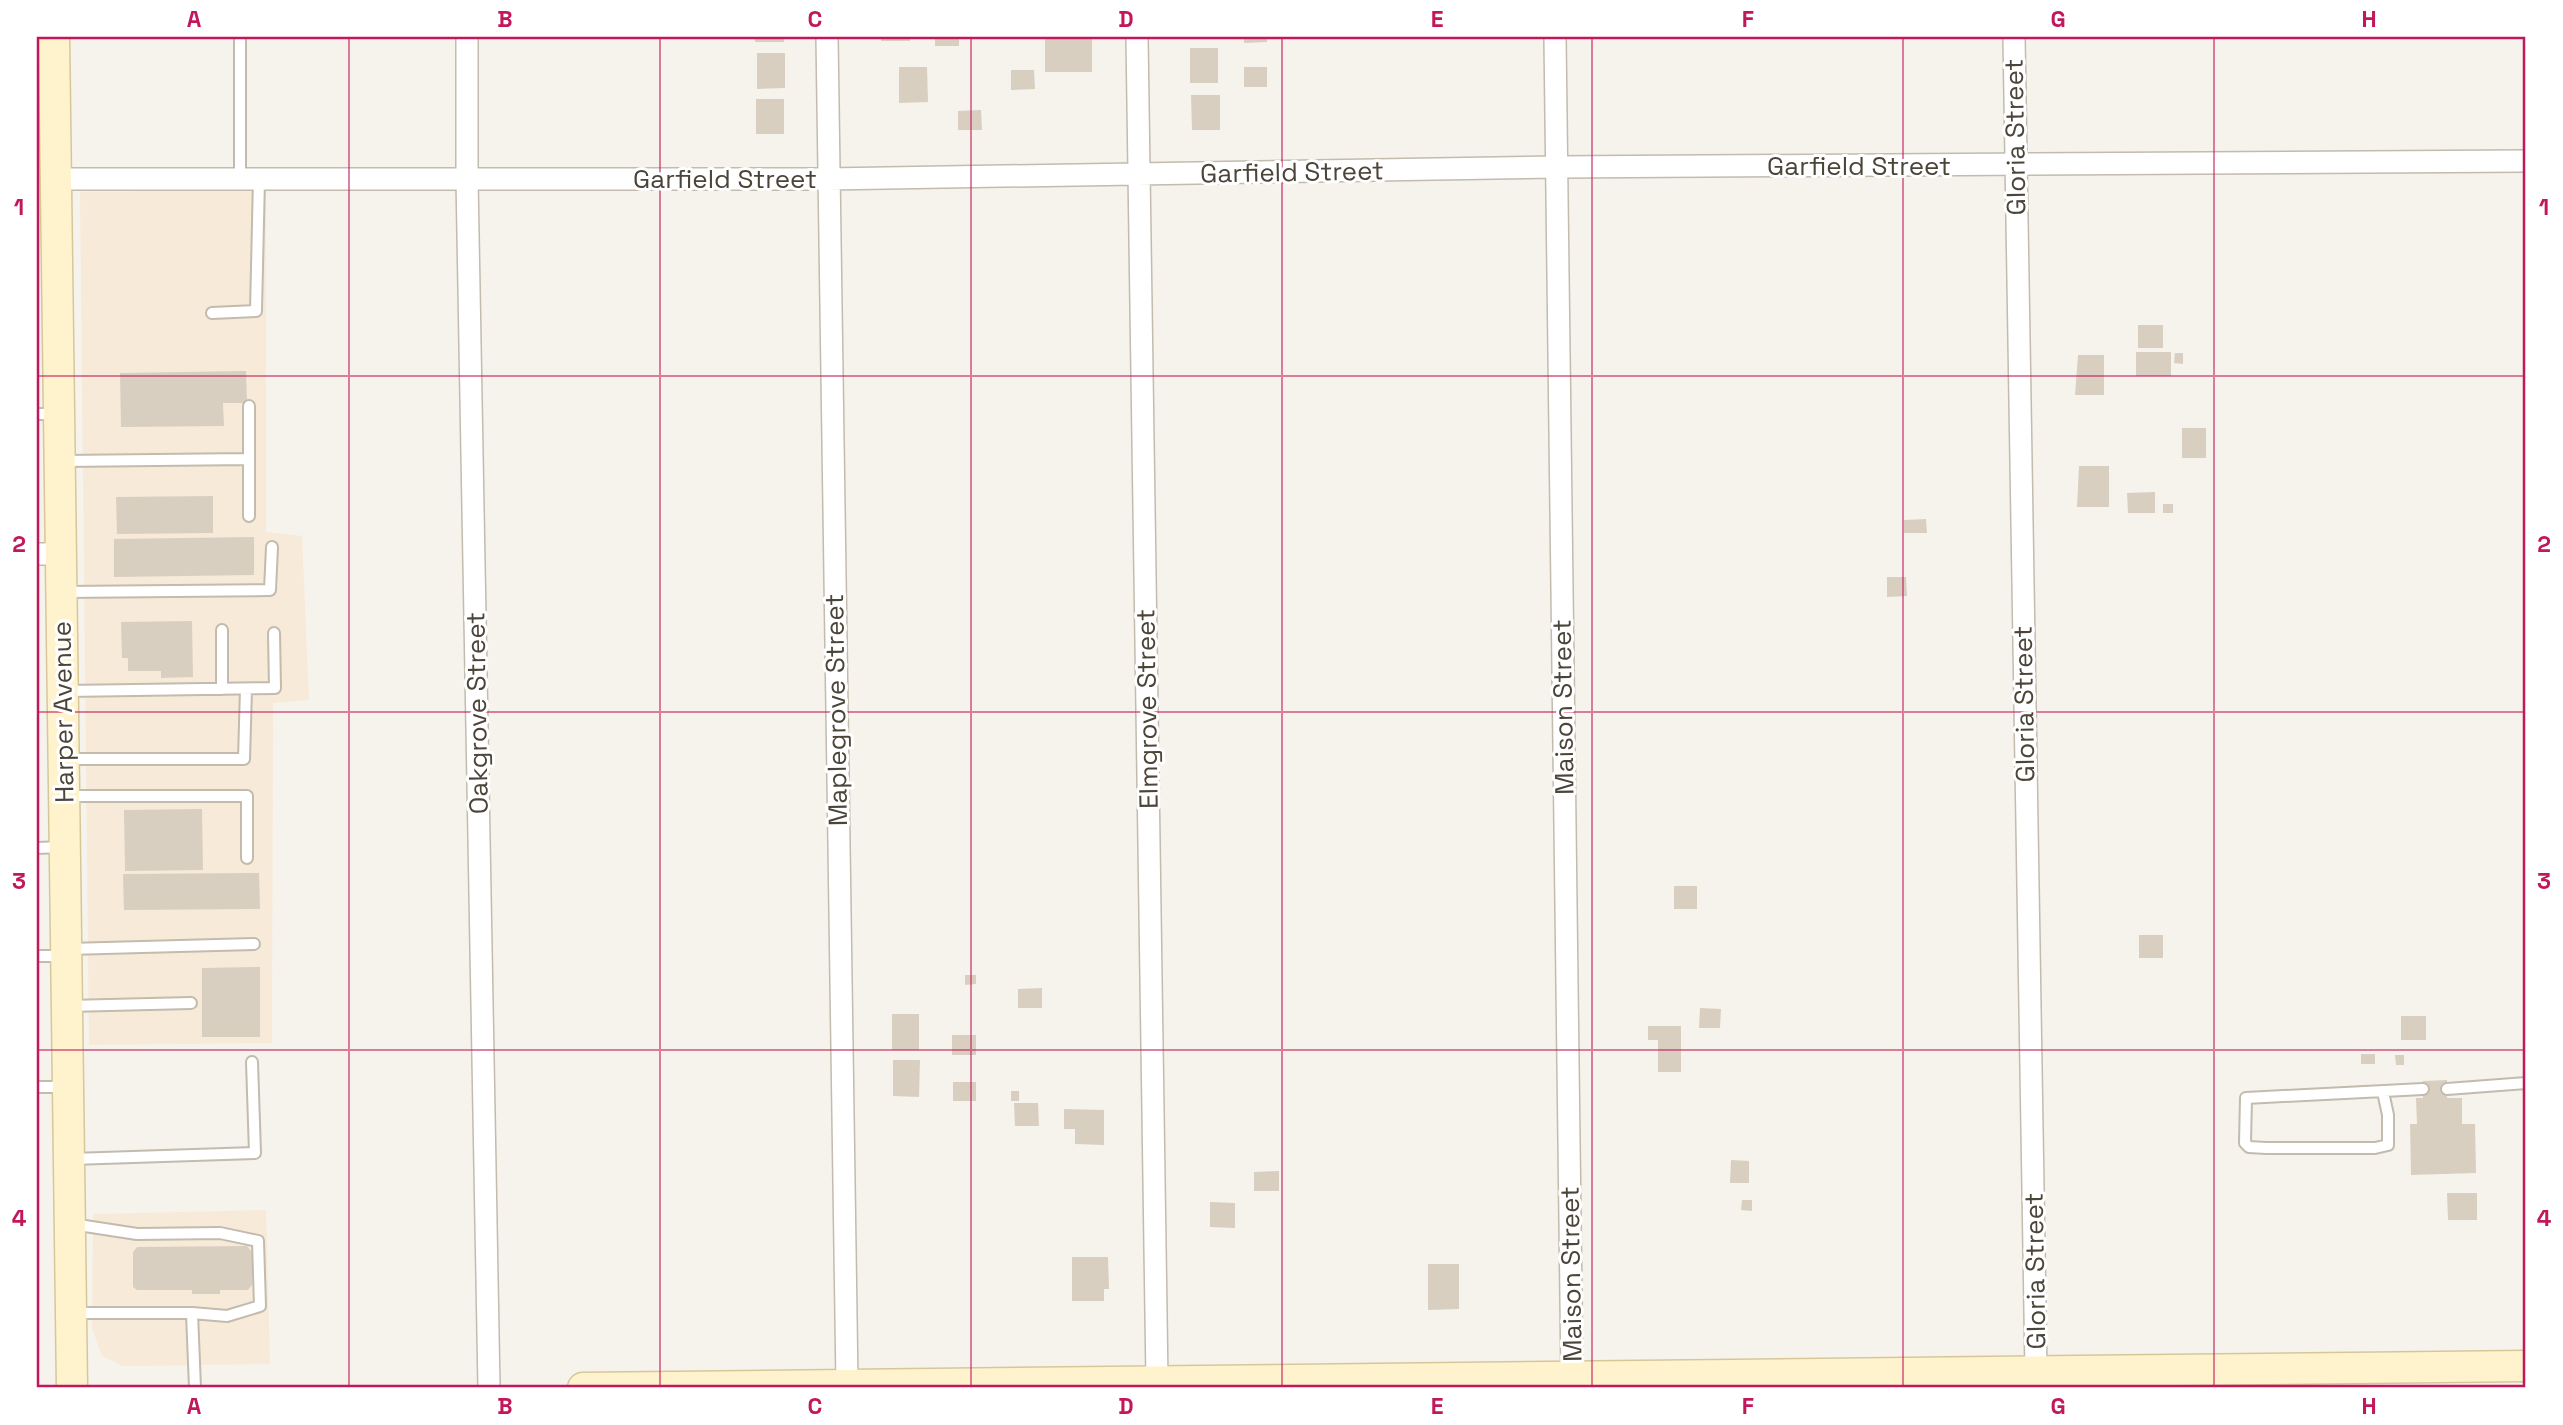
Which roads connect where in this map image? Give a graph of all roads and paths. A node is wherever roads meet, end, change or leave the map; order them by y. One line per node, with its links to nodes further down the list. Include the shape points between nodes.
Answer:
1 (54, 37): 12 (main road, Harper Avenue)
2 (240, 37): 14 (lane)
3 (467, 37): 15 (street, Oakgrove Street)
4 (827, 37): 13 (street, Maplegrove Street)
5 (1137, 37): 11 (street, Elmgrove Street)
6 (1555, 37): 10 (street, Maison Street)
7 (2014, 37): 9 (street, Gloria Street)
8 (2526, 161): 9 (street, Garfield Street)
9 (2014, 166): 10 (street, Garfield Street); 51 (street, Gloria Street)
10 (1556, 167): 11 (street, Garfield Street); 52 (street, Maison Street)
11 (1138, 175): 13 (street, Garfield Street); 53 (street, Elmgrove Street)
12 (54, 176): 14 (street, Garfield Street); 18 (main road, Harper Avenue)
13 (828, 178): 15 (street, Garfield Street); 54 (street, Maplegrove Street)
14 (250, 179): 15 (street, Garfield Street); 16 (lane, via 256,311)
15 (467, 179): 57 (street, Oakgrove Street)
16 (212, 313)
17 (249, 406): 19 (lane)
18 (48, 414): 20 (main road, Harper Avenue)
19 (249, 459): 20 (lane); 21 (lane)
20 (60, 461): 23 (main road, Harper Avenue)
21 (249, 516)
22 (272, 547): 24 (lane, via 270,590)
23 (49, 554): 24 (main road, Harper Avenue)
24 (62, 592): 29 (main road, Harper Avenue)
25 (222, 630): 28 (lane)
26 (274, 633): 27 (lane, via 275,688)
27 (246, 688): 28 (lane); 30 (lane, via 244,759)
28 (222, 689): 29 (lane)
29 (63, 691): 30 (main road, Harper Avenue)
30 (64, 759): 31 (main road, Harper Avenue)
31 (64, 796): 32 (main road, Harper Avenue); 33 (lane, via 247,796)
32 (51, 847): 35 (main road, Harper Avenue)
33 (247, 858)
34 (254, 944): 35 (lane)
35 (67, 953): 36 (lane); 38 (main road, Harper Avenue)
36 (37, 956)
37 (191, 1003): 38 (lane)
38 (67, 1006): 42 (main road, Harper Avenue)
39 (252, 1062): 46 (lane, via 254,1153)
40 (2526, 1083): 44 (lane)
41 (37, 1087): 42 (lane)
42 (68, 1087): 46 (main road, Harper Avenue)
43 (2423, 1089): 45 (lane)
44 (2447, 1089)
45 (2383, 1092): 45 (lane, via 2246,1098 2245,1143 2249,1147 2388,1145)
46 (69, 1159): 47 (main road, Harper Avenue)
47 (70, 1224): 48 (main road, Harper Avenue); 49 (lane, via 137,1234 220,1233 258,1241 260,1306 227,1316)
48 (71, 1312): 49 (lane); 55 (main road, Harper Avenue)
49 (192, 1313): 56 (lane)
50 (2526, 1366): 51 (main road)
51 (2036, 1371): 52 (main road)
52 (1572, 1378): 53 (main road)
53 (1157, 1381): 54 (main road)
54 (847, 1384): 58 (main road)
55 (72, 1388)
56 (195, 1388)
57 (489, 1388)
58 (583, 1388)

